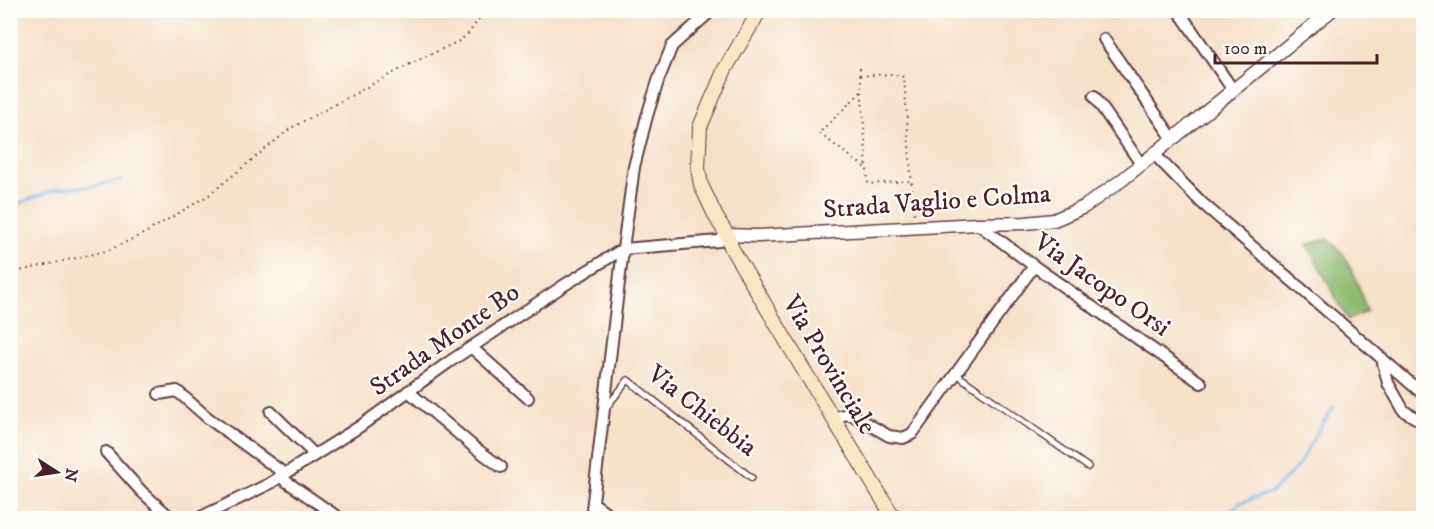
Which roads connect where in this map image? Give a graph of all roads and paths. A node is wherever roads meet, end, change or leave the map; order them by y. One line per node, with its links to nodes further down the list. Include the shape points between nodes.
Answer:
1 (485, 10): 22 (path, via 459,41 291,128 208,195 145,233 107,251)
2 (712, 10): 20 (street, via 672,46 659,78 634,167)
3 (760, 10): 19 (main road, Via Provinciale, via 725,69 700,128 701,185)
4 (1178, 10): 9 (street)
5 (1332, 10): 9 (street, Strada Vaglio e Colma)
6 (1104, 39): 12 (street)
7 (860, 69): 8 (path)
8 (860, 76): 10 (path); 16 (path, via 904,77)
9 (1233, 90): 12 (street, Strada Vaglio e Colma)
10 (861, 92): 15 (path); 15 (path, via 819,133)
11 (1094, 96): 14 (street)
12 (1173, 139): 13 (street, Strada Vaglio e Colma)
13 (1154, 154): 14 (street, Strada Vaglio e Colma); 24 (street, via 1202,203)
14 (1141, 165): 17 (street, Strada Vaglio e Colma, via 1084,207 1054,220)
15 (867, 170): 16 (path, via 868,184)
16 (912, 181): 18 (path)
17 (978, 224): 18 (street, Strada Vaglio e Colma); 21 (street, Via Jacopo Orsi)
18 (915, 227): 19 (street, Strada Vaglio e Colma)
19 (727, 235): 20 (street, Strada Monte Bo, via 719,241); 33 (main road, Via Provinciale)
20 (623, 249): 23 (street, Strada Monte Bo); 32 (street)
21 (1034, 266): 25 (street); 26 (street, Via Jacopo Orsi)
22 (10, 274)
23 (471, 347): 27 (street, Strada Monte Bo); 30 (street)
24 (1382, 357): 29 (street); 34 (street, via 1388,383 1404,411)
25 (956, 374): 33 (street, via 912,434 903,438 890,436 854,416); 38 (lane)
26 (1201, 382)
27 (408, 392): 36 (street, Strada Monte Bo); 37 (street)
28 (159, 394): 39 (street, via 177,391)
29 (1424, 394)
30 (528, 398)
31 (271, 412): 36 (street)
32 (603, 412): 40 (lane, Via Chiebbia, via 628,380); 41 (street)
33 (833, 418): 47 (main road, Via Provinciale)
34 (1424, 423)
35 (106, 452): 42 (street)
36 (315, 455): 39 (street, Strada Monte Bo)
37 (501, 467)
38 (1088, 467)
39 (282, 476): 43 (street, Strada Monte Bo); 44 (street)
40 (752, 478)
41 (593, 503): 45 (street); 46 (street)
42 (171, 519)
43 (199, 519)
44 (339, 519)
45 (591, 519)
46 (614, 519)
47 (894, 519)

